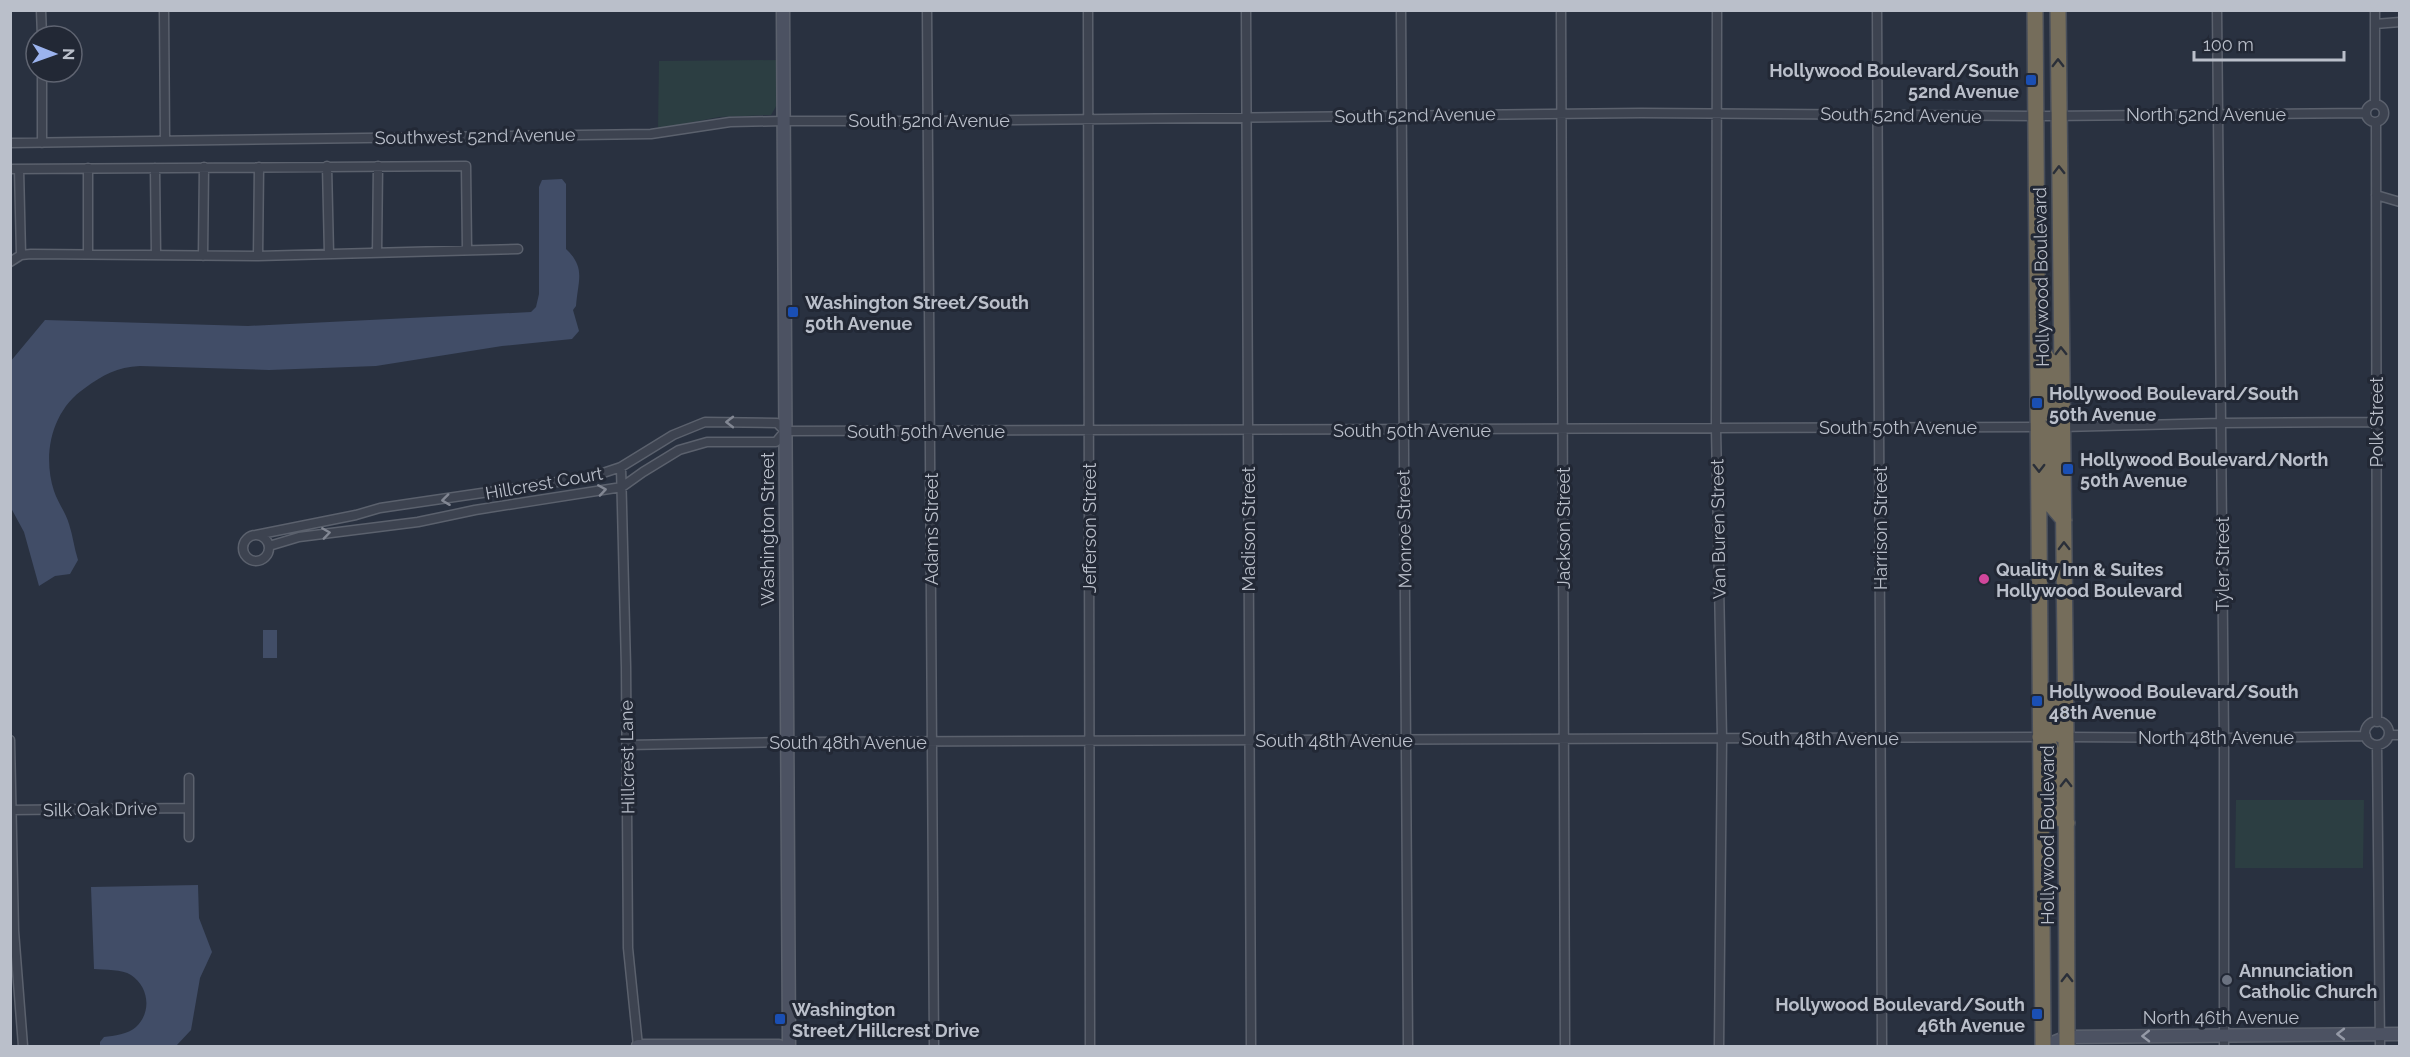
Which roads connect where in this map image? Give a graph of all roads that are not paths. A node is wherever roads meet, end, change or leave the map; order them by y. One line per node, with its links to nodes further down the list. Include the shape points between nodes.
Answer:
1 (164, 10): 30 (street)
2 (783, 10): 27 (street, Washington Street)
3 (927, 10): 28 (street, Adams Street)
4 (1088, 10): 26 (street, Jefferson Street)
5 (1246, 10): 25 (street, Madison Street)
6 (1401, 10): 21 (street, Monroe Street)
7 (1561, 10): 20 (street, Jackson Street)
8 (1717, 10): 22 (street, Van Buren Street)
9 (1877, 10): 23 (street, Harrison Street)
10 (2035, 10): 24 (highway, Hollywood Boulevard)
11 (2058, 10): 24 (highway, Hollywood Boulevard, one-way to 11)
12 (2217, 10): 18 (street, Tyler Street)
13 (2375, 10): 15 (street, Polk Street)
14 (2400, 22): 15 (street)
15 (2375, 24): 17 (street, Polk Street)
16 (42, 84): 32 (street)
17 (2375, 103): 19 (street); 29 (street, Polk Street, via 2384,111)
18 (2217, 112): 19 (street, North 52nd Avenue); 24 (street, North 52nd Avenue); 54 (street, Tyler Street)
19 (2365, 112): 29 (street, via 2369,120)
20 (1562, 114): 21 (street, South 52nd Avenue); 22 (street, South 52nd Avenue); 59 (street, Jackson Street)
21 (1400, 115): 25 (street, South 52nd Avenue); 61 (street, Monroe Street)
22 (1717, 115): 23 (street, South 52nd Avenue); 58 (street, Van Buren Street)
23 (1878, 115): 24 (street, South 52nd Avenue); 55 (street, Harrison Street)
24 (2047, 116): 52 (highway, Hollywood Boulevard); 57 (highway, Hollywood Boulevard, one-way to 24)
25 (1246, 117): 26 (street, South 52nd Avenue); 60 (street, Madison Street)
26 (1089, 119): 28 (street, South 52nd Avenue); 62 (street, Jefferson Street)
27 (783, 121): 28 (street, South 52nd Avenue); 30 (street, Southwest 52nd Avenue, via 730,122 651,134); 63 (street, Washington Street)
28 (928, 121): 64 (street, Adams Street)
29 (2376, 122): 40 (street, Polk Street)
30 (165, 140): 32 (street)
31 (10, 143): 32 (street)
32 (42, 143)
33 (327, 166): 34 (street); 36 (street); 46 (street)
34 (378, 166): 43 (street, via 466,166); 44 (street)
35 (204, 167): 36 (street); 38 (street); 49 (street)
36 (259, 167): 50 (street)
37 (88, 168): 38 (street); 39 (street); 45 (street)
38 (155, 168): 48 (street)
39 (15, 169): 47 (street)
40 (2376, 195): 41 (street); 53 (street, Polk Street)
41 (2400, 202)
42 (518, 249): 43 (street)
43 (467, 250): 44 (street)
44 (377, 253): 46 (street)
45 (88, 254): 47 (street); 48 (street)
46 (329, 254): 50 (street)
47 (21, 255): 51 (street)
48 (156, 255): 49 (street)
49 (203, 255): 50 (street)
50 (258, 256)
51 (10, 262)
52 (2038, 346): 56 (highway, Hollywood Boulevard); 57 (highway, via 2049,360 2052,418)
53 (2376, 422): 54 (street); 71 (street, Polk Street)
54 (2221, 423): 57 (street); 78 (street, Tyler Street)
55 (1879, 427): 56 (street, South 50th Avenue); 58 (street, South 50th Avenue); 80 (street, Harrison Street)
56 (2038, 427): 67 (highway, via 2050,434 2052,506); 70 (highway, Hollywood Boulevard, one-way to 70)
57 (2062, 427): 67 (highway, Hollywood Boulevard)
58 (1716, 428): 59 (street, South 50th Avenue); 77 (street, Van Buren Street)
59 (1563, 429): 61 (street, South 50th Avenue); 79 (street, Jackson Street)
60 (1248, 430): 61 (street, South 50th Avenue); 62 (street, South 50th Avenue); 83 (street, Madison Street)
61 (1403, 430): 84 (street, Monroe Street)
62 (1089, 431): 64 (street, South 50th Avenue); 82 (street, Jefferson Street)
63 (785, 432): 64 (street, South 50th Avenue); 65 (street, Hillcrest Court, one-way to 65, via 777,423 705,422 673,435); 66 (street, Hillcrest Court, via 776,442 707,442 679,450); 86 (street, Washington Street)
64 (930, 432): 85 (street, Adams Street)
65 (621, 467): 66 (street, Hillcrest Lane); 68 (street, Hillcrest Court, one-way to 68, via 591,477 380,508)
66 (622, 487): 69 (street, Hillcrest Court, one-way to 66, via 298,537 418,522); 87 (street, Hillcrest Lane)
67 (2064, 520): 76 (highway, Hollywood Boulevard, one-way to 67)
68 (256, 535): 69 (street, via 266,539); 69 (street, via 244,544 246,556 262,560 268,555)
69 (269, 546)
70 (2040, 640): 75 (highway, Hollywood Boulevard); 76 (highway, via 2049,652 2052,724 2058,734)
71 (2377, 722): 72 (street, via 2387,727); 74 (street, via 2368,726)
72 (2389, 735): 73 (street); 88 (street)
73 (2400, 735)
74 (2366, 736): 78 (street, North 48th Avenue); 88 (street)
75 (2040, 737): 80 (street, South 48th Avenue); 92 (highway, via 2047,739 2054,756 2054,814); 110 (highway, Hollywood Boulevard)
76 (2066, 737): 78 (street, North 48th Avenue); 92 (highway, Hollywood Boulevard, one-way to 76)
77 (1722, 738): 79 (street, South 48th Avenue); 80 (street, South 48th Avenue); 108 (street, Van Buren Street)
78 (2224, 738): 97 (street, Tyler Street)
79 (1564, 739): 84 (street, South 48th Avenue); 107 (street, Jackson Street)
80 (1881, 739): 109 (street, Harrison Street)
81 (10, 740): 91 (street)
82 (1090, 740): 83 (street, South 48th Avenue); 85 (street, South 48th Avenue); 104 (street, Jefferson Street)
83 (1249, 740): 84 (street, South 48th Avenue); 105 (street, Madison Street)
84 (1406, 740): 106 (street, Monroe Street)
85 (932, 741): 86 (street, South 48th Avenue); 103 (street, Adams Street)
86 (787, 742): 87 (street, South 48th Avenue); 102 (street, Washington Street)
87 (627, 745): 99 (street, Hillcrest Lane, via 628,948)
88 (2377, 745): 96 (street)
89 (189, 778): 90 (street)
90 (189, 808): 91 (street, Silk Oak Drive); 93 (street)
91 (11, 810): 94 (street)
92 (2067, 823): 98 (highway, Hollywood Boulevard, one-way to 92)
93 (189, 837)
94 (12, 931): 100 (street)
95 (2400, 1034): 96 (street, North 46th Avenue)
96 (2380, 1040): 97 (street, North 46th Avenue, one-way to 97)
97 (2224, 1041): 98 (street, North 46th Avenue, one-way to 98)
98 (2067, 1042): 110 (street, North 46th Avenue)
99 (638, 1046): 101 (street)
100 (23, 1047)
101 (779, 1047)
102 (789, 1047)
103 (934, 1047)
104 (1090, 1047)
105 (1251, 1047)
106 (1408, 1047)
107 (1565, 1047)
108 (1719, 1047)
109 (1882, 1047)
110 (2044, 1047)

